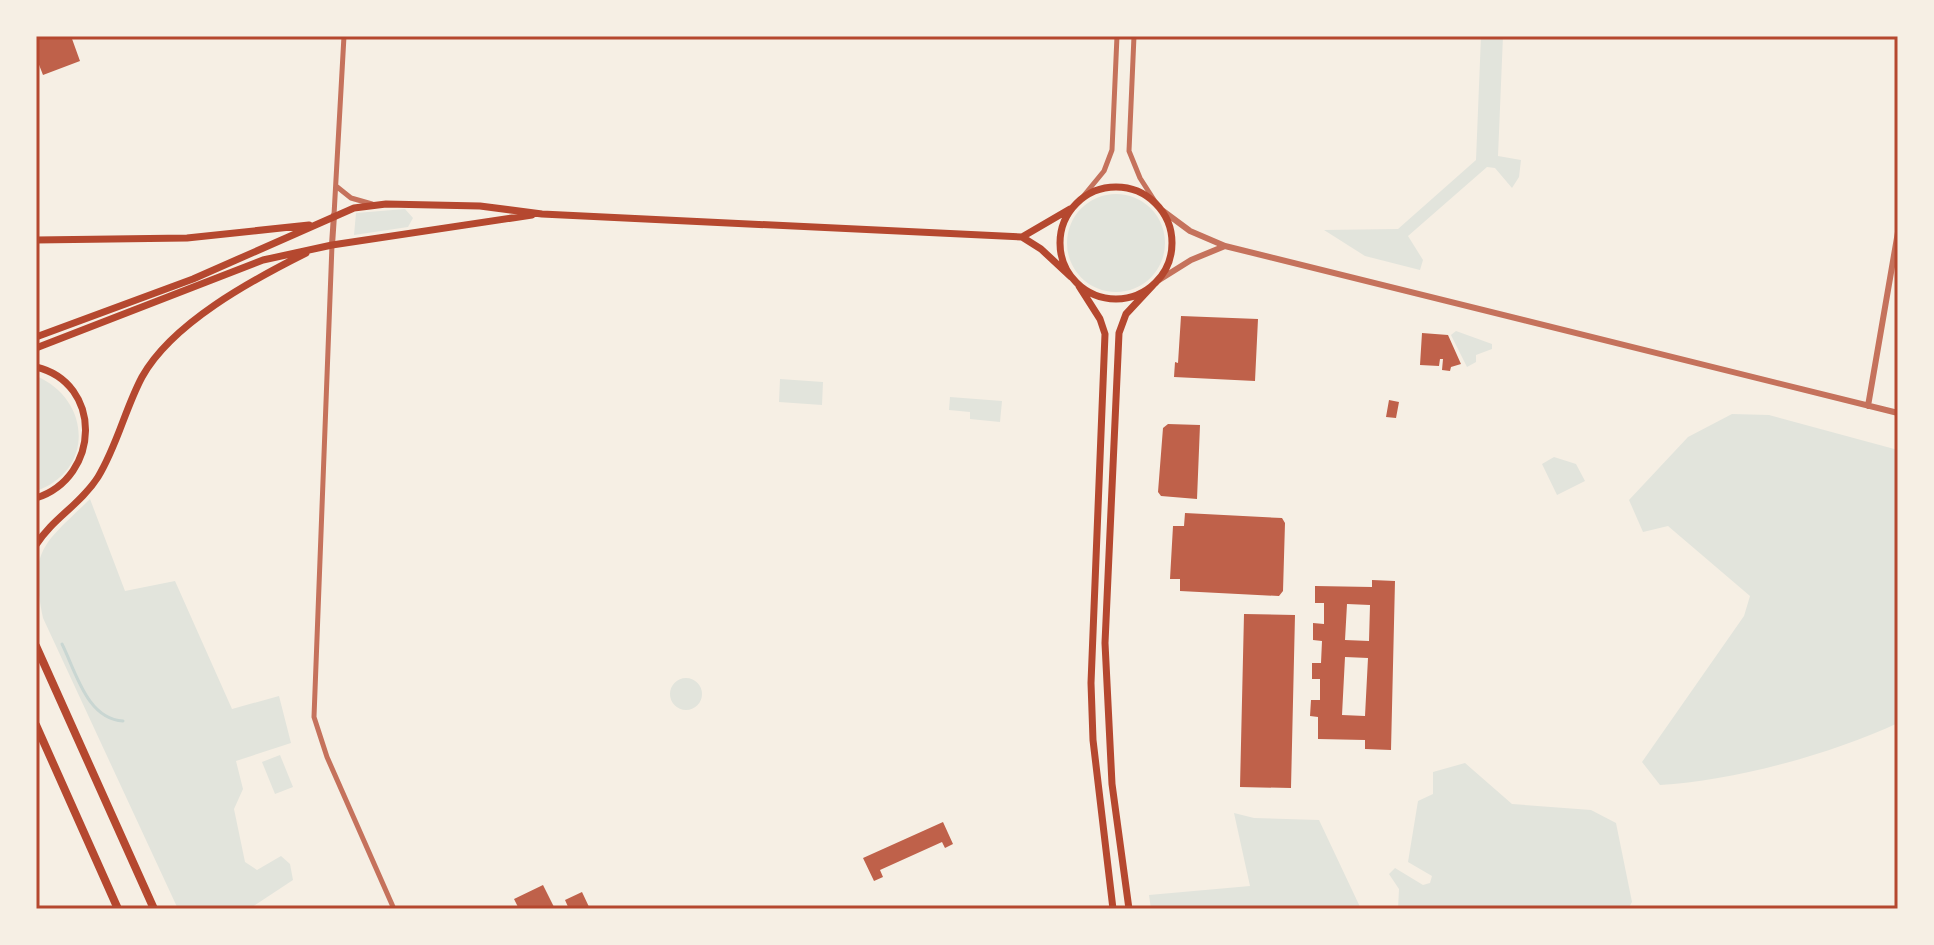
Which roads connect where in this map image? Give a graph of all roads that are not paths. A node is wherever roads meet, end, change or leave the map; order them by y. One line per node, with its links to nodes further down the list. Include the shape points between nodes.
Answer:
1 (344, 36): 4 (street)
2 (1117, 36): 5 (street, via 1112,150 1104,171)
3 (1134, 36): 6 (street, via 1129,151)
4 (336, 186): 7 (street); 12 (street)
5 (1081, 199): 6 (main road, via 1114,186 1142,193); 9 (main road)
6 (1156, 203): 10 (main road)
7 (373, 205): 8 (main road); 12 (main road)
8 (474, 206): 11 (main road); 13 (street, via 479,214)
9 (1072, 208): 16 (main road); 21 (main road, via 1060,245)
10 (1163, 211): 19 (street, via 1190,231); 22 (main road, via 1173,242 1171,258)
11 (542, 214): 13 (main road); 16 (main road)
12 (334, 215): 14 (main road); 18 (street)
13 (474, 223): 18 (main road)
14 (315, 224): 17 (main road, via 187,238); 24 (main road, via 193,279)
15 (1898, 232): 27 (street)
16 (1022, 237): 21 (main road)
17 (36, 240)
18 (332, 245): 20 (main road); 39 (street, via 314,717)
19 (1225, 246): 22 (street); 27 (street)
20 (316, 249): 25 (main road, via 251,264); 30 (main road, via 249,285 166,345 141,380 97,479)
21 (1071, 277): 23 (main road)
22 (1156, 283): 23 (main road, via 1126,298 1110,299); 32 (main road, via 1126,314 1119,333)
23 (1079, 286): 31 (main road, via 1105,334)
24 (36, 337)
25 (36, 348)
26 (36, 367): 29 (main road, via 70,391 86,425 87,441 74,473)
27 (1868, 406): 28 (street)
28 (1898, 413)
29 (36, 498)
30 (36, 545)
31 (1092, 603): 32 (street, via 1099,611); 34 (main road)
32 (1107, 604): 35 (main road)
33 (36, 646): 38 (highway)
34 (1091, 674): 35 (street, via 1099,667); 40 (main road, via 1096,772)
35 (1106, 674): 41 (main road, via 1112,784)
36 (36, 725): 37 (highway)
37 (118, 909)
38 (154, 909)
39 (394, 909)
40 (1113, 909)
41 (1129, 909)

